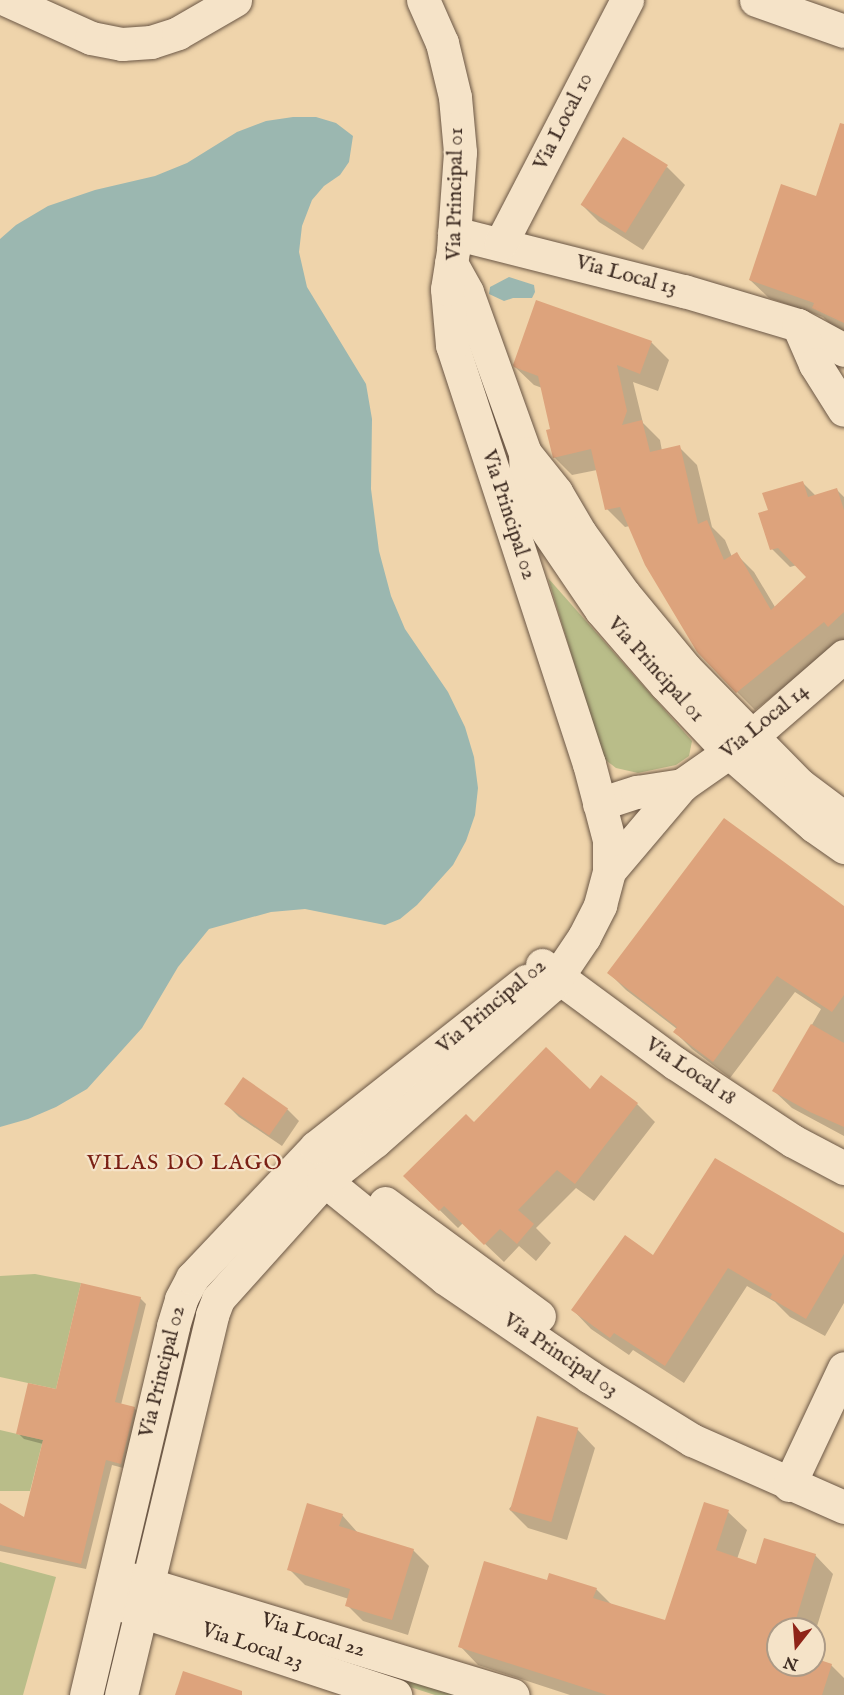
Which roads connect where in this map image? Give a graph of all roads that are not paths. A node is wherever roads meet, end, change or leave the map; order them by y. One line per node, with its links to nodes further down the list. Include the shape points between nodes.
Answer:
1 (7, 0): 2 (street, via 91,38 122,44 151,42 178,33)
2 (235, 0)
3 (423, 0): 8 (street, Via Principal 01, via 442,44 455,97 460,152)
4 (627, 0): 7 (street, Via Local 10)
5 (756, 0): 6 (street)
6 (844, 31)
7 (501, 243): 8 (street, Via Local 13); 9 (street, Via Local 13)
8 (452, 248): 13 (street, Via Principal 01, via 525,453 624,594); 15 (street, Via Principal 02, via 447,289 452,345)
9 (798, 325): 10 (street, Via Local 13); 11 (street, via 814,364)
10 (844, 350)
11 (844, 410)
12 (844, 656): 13 (street, Via Local 14)
13 (741, 745): 14 (street, Via Local 14); 16 (street, Via Principal 01); 17 (street, Via Principal 01, via 814,826)
14 (682, 785): 15 (street, Via Local 14); 18 (street, Via Local 14)
15 (599, 804): 18 (street, Via Principal 02, via 609,840)
16 (844, 818)
17 (844, 846)
18 (609, 871): 19 (street, Via Principal 02, via 600,905 584,937)
19 (550, 972): 20 (street, Via Principal 02, via 543,995); 21 (street, Via Local 18, via 684,1070 793,1141)
20 (320, 1165): 23 (street, Via Principal 03, via 446,1278 590,1377 692,1440); 26 (street, Via Principal 02, via 205,1264 181,1299); 27 (street, Via Principal 02, via 218,1299)
21 (844, 1168)
22 (844, 1368): 23 (street)
23 (794, 1475): 24 (street, Via Principal 03); 25 (street, Via Principal 03)
24 (844, 1485)
25 (844, 1507)
26 (111, 1587): 27 (street, Via Local 23); 29 (street, Via Principal 02)
27 (144, 1598): 28 (street, Via Local 23); 30 (street, Via Principal 02)
28 (353, 1665): 31 (street, Via Local 23); 32 (street, Via Local 22)
29 (86, 1695)
30 (121, 1695)
31 (395, 1695)
32 (513, 1695)

